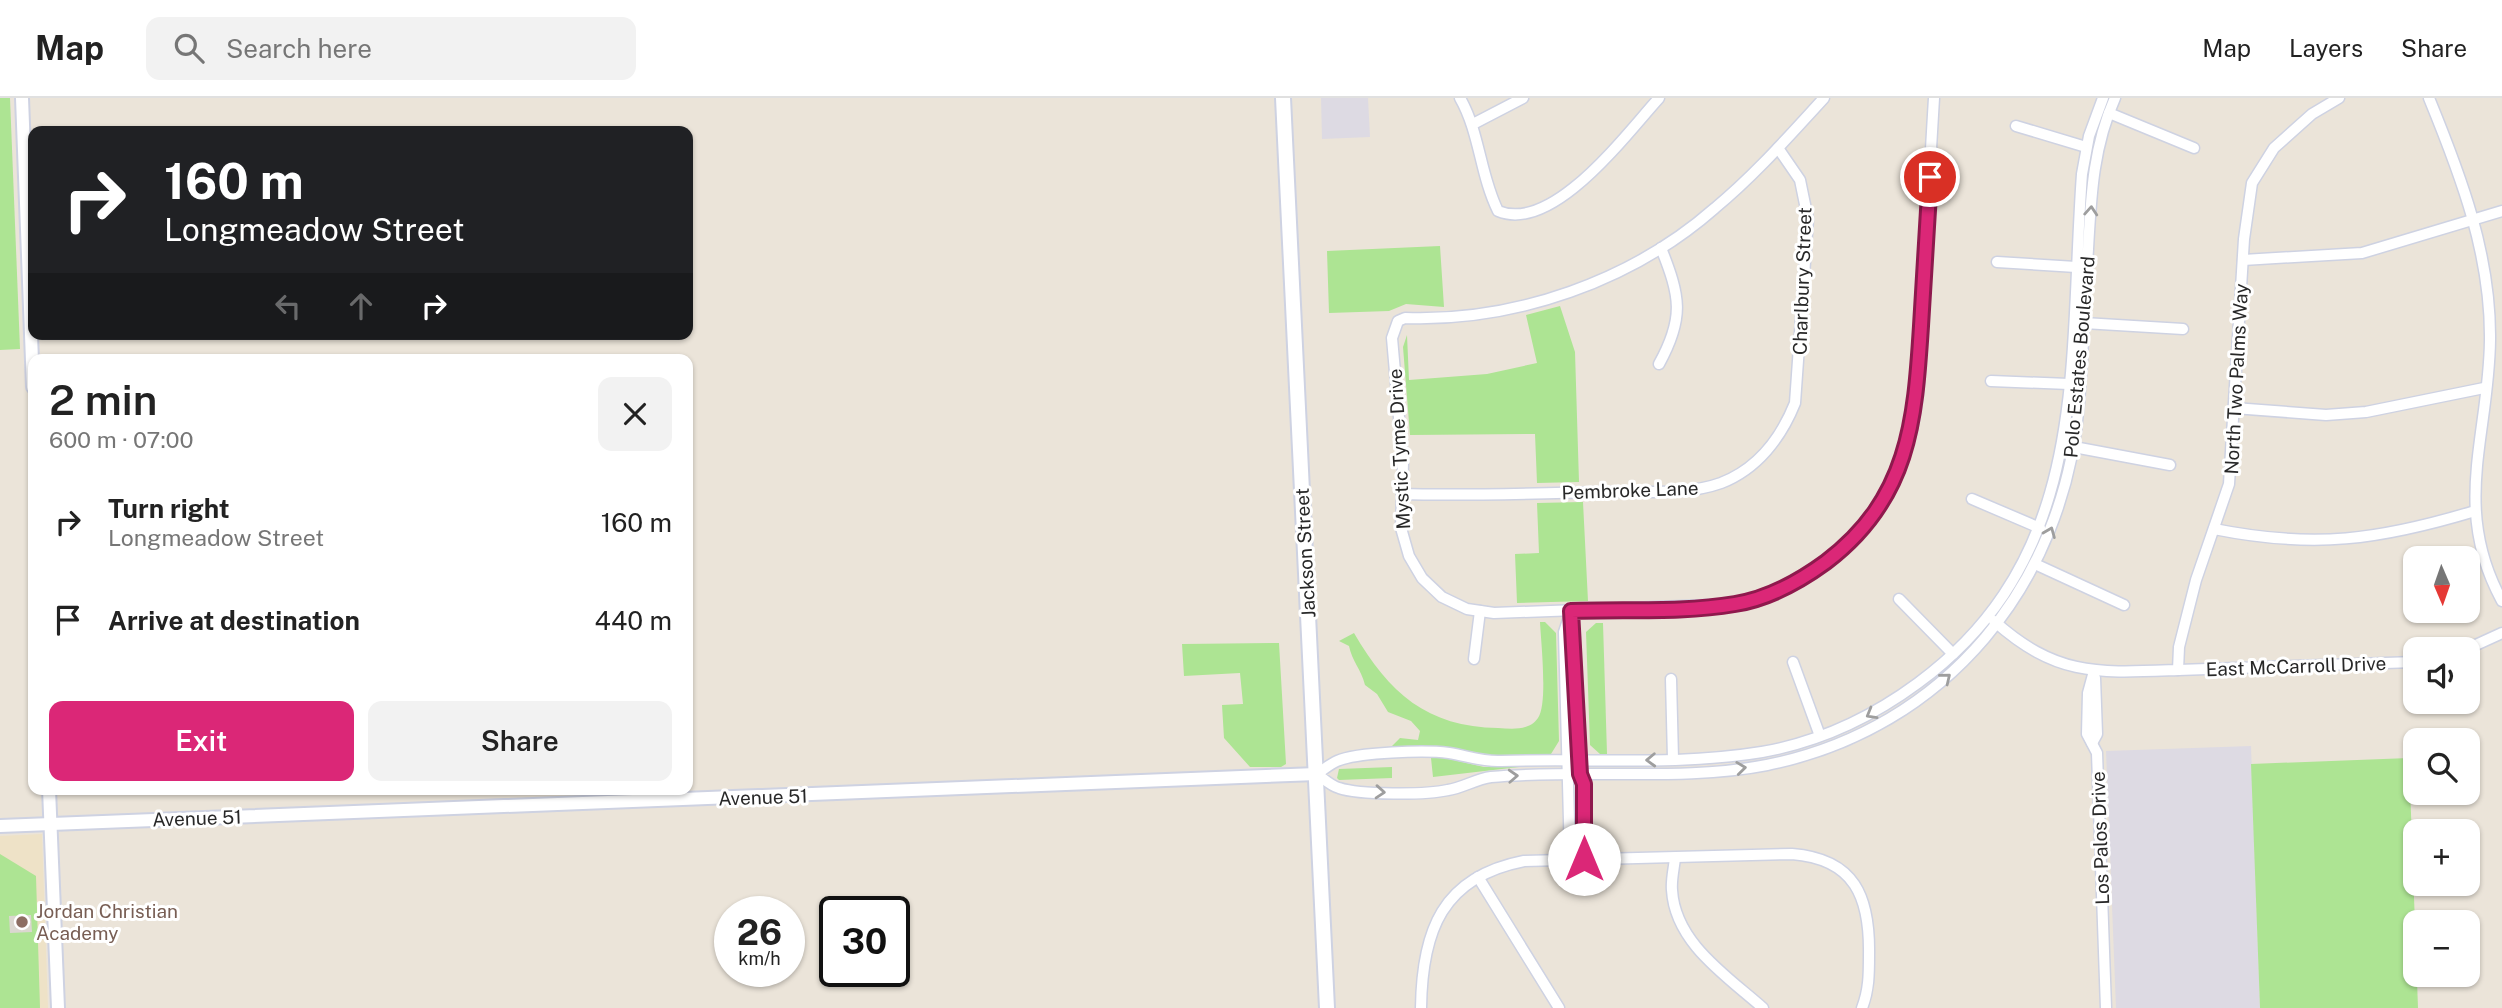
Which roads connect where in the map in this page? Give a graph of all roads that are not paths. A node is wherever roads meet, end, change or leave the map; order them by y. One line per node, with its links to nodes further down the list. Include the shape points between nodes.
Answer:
1 (22, 98): 21 (street)
2 (1283, 98): 61 (main road, Jackson Street)
3 (1460, 98): 13 (street)
4 (1523, 98): 13 (street)
5 (1659, 98): 13 (street, via 1602,162 1555,202 1526,214 1498,211)
6 (1824, 98): 16 (street)
7 (1934, 98): 45 (street, Mystic Tyme Drive, via 1915,411 1905,455 1885,496 1856,536 1835,555 1766,595 1710,607)
8 (2103, 98): 15 (street, Polo Estates Boulevard)
9 (2115, 98): 12 (street, Polo Estates Boulevard)
10 (2339, 98): 22 (street, North Two Palms Way, via 2312,114 2274,148 2252,183)
11 (2429, 98): 19 (street, via 2462,177)
12 (2109, 113): 17 (street); 25 (street, Polo Estates Boulevard, one-way to 12, via 2092,176)
13 (1473, 124)
14 (2016, 126): 15 (street)
15 (2086, 147): 24 (street, Polo Estates Boulevard)
16 (1777, 148): 20 (street, via 1714,209); 28 (street, Charlbury Street, via 1800,180 1808,219)
17 (2194, 148)
18 (2502, 211): 19 (street)
19 (2473, 220): 22 (street, via 2362,253); 31 (street, via 2483,257 2490,340)
20 (1661, 248): 27 (street, via 1679,305 1677,322); 35 (street, Mystic Tyme Drive, via 1615,272 1540,301 1456,317 1405,318 1395,326)
21 (28, 256)
22 (2243, 260): 32 (street, North Two Palms Way)
23 (1997, 262): 24 (street)
24 (2076, 267): 30 (street, Polo Estates Boulevard)
25 (2084, 323): 26 (street); 33 (street, Polo Estates Boulevard)
26 (2183, 329)
27 (1659, 364)
28 (1798, 380): 35 (street, Pembroke Lane, via 1787,424 1774,443 1742,472 1704,488)
29 (1991, 381): 30 (street)
30 (2069, 384): 38 (street, Polo Estates Boulevard, via 2062,455)
31 (2484, 388): 32 (street, via 2366,412 2326,415); 37 (street)
32 (2234, 408): 39 (street, North Two Palms Way, via 2229,484)
33 (2074, 447): 34 (street); 40 (street, Polo Estates Boulevard, one-way to 33, via 2058,511)
34 (2169, 465)
35 (1402, 494): 44 (street, Mystic Tyme Drive, via 1401,528 1416,569 1442,597)
36 (1972, 499): 38 (street)
37 (2475, 511): 39 (street, via 2410,531 2367,538 2265,539); 42 (street, via 2477,537)
38 (2039, 528): 46 (street, Polo Estates Boulevard)
39 (2214, 529): 54 (street, North Two Palms Way, via 2196,580 2179,647)
40 (2035, 564): 43 (street); 47 (street, Polo Estates Boulevard)
41 (1899, 599): 50 (street)
42 (2502, 601)
43 (2124, 604)
44 (1480, 611): 45 (street, Mystic Tyme Drive); 51 (street)
45 (1571, 611): 59 (street, via 1564,632); 60 (street)
46 (1989, 616): 47 (street); 50 (street, Polo Estates Boulevard)
47 (1997, 624): 55 (street, via 2043,657); 63 (street, Polo Estates Boulevard, one-way to 47, via 1734,769 1818,751 1866,732 1911,705 1958,668)
48 (2502, 633): 49 (street)
49 (2480, 643)
50 (1953, 654): 57 (street, Polo Estates Boulevard, one-way to 57, via 1884,706)
51 (1474, 659)
52 (1793, 662): 57 (street)
53 (2403, 662): 54 (street, East McCarroll Drive)
54 (2178, 670): 55 (street)
55 (2094, 671): 77 (street, Los Palos Drive, via 2088,693 2087,734 2097,753)
56 (1671, 679): 58 (street)
57 (1820, 736): 58 (street, Polo Estates Boulevard, via 1743,755)
58 (1673, 759): 60 (street, Polo Estates Boulevard, one-way to 60)
59 (1568, 760): 60 (street, Polo Estates Boulevard); 61 (street, Polo Estates Boulevard, via 1491,762 1446,753 1387,754 1339,760); 62 (street)
60 (1579, 761): 63 (street)
61 (1317, 774): 62 (street, Polo Estates Boulevard, one-way to 62, via 1339,789 1388,793 1447,790 1486,777); 65 (street, Avenue 51); 72 (main road, Jackson Street)
62 (1569, 774): 63 (street, Polo Estates Boulevard); 68 (street)
63 (1580, 774): 69 (street, via 1584,784)
64 (49, 795): 65 (street)
65 (50, 824): 66 (street, Avenue 51); 71 (street)
66 (0, 826)
67 (1675, 858): 69 (street); 75 (street, via 1672,890 1685,933); 76 (street, via 1792,854 1837,865 1859,892 1867,920 1868,992)
68 (1570, 859): 69 (street); 70 (street, via 1524,861)
69 (1584, 859)
70 (1478, 877): 73 (street, via 1446,902 1433,927); 74 (street)
71 (58, 1008)
72 (1327, 1008)
73 (1421, 1008)
74 (1559, 1008)
75 (1763, 1008)
76 (1862, 1008)
77 (2106, 1008)

